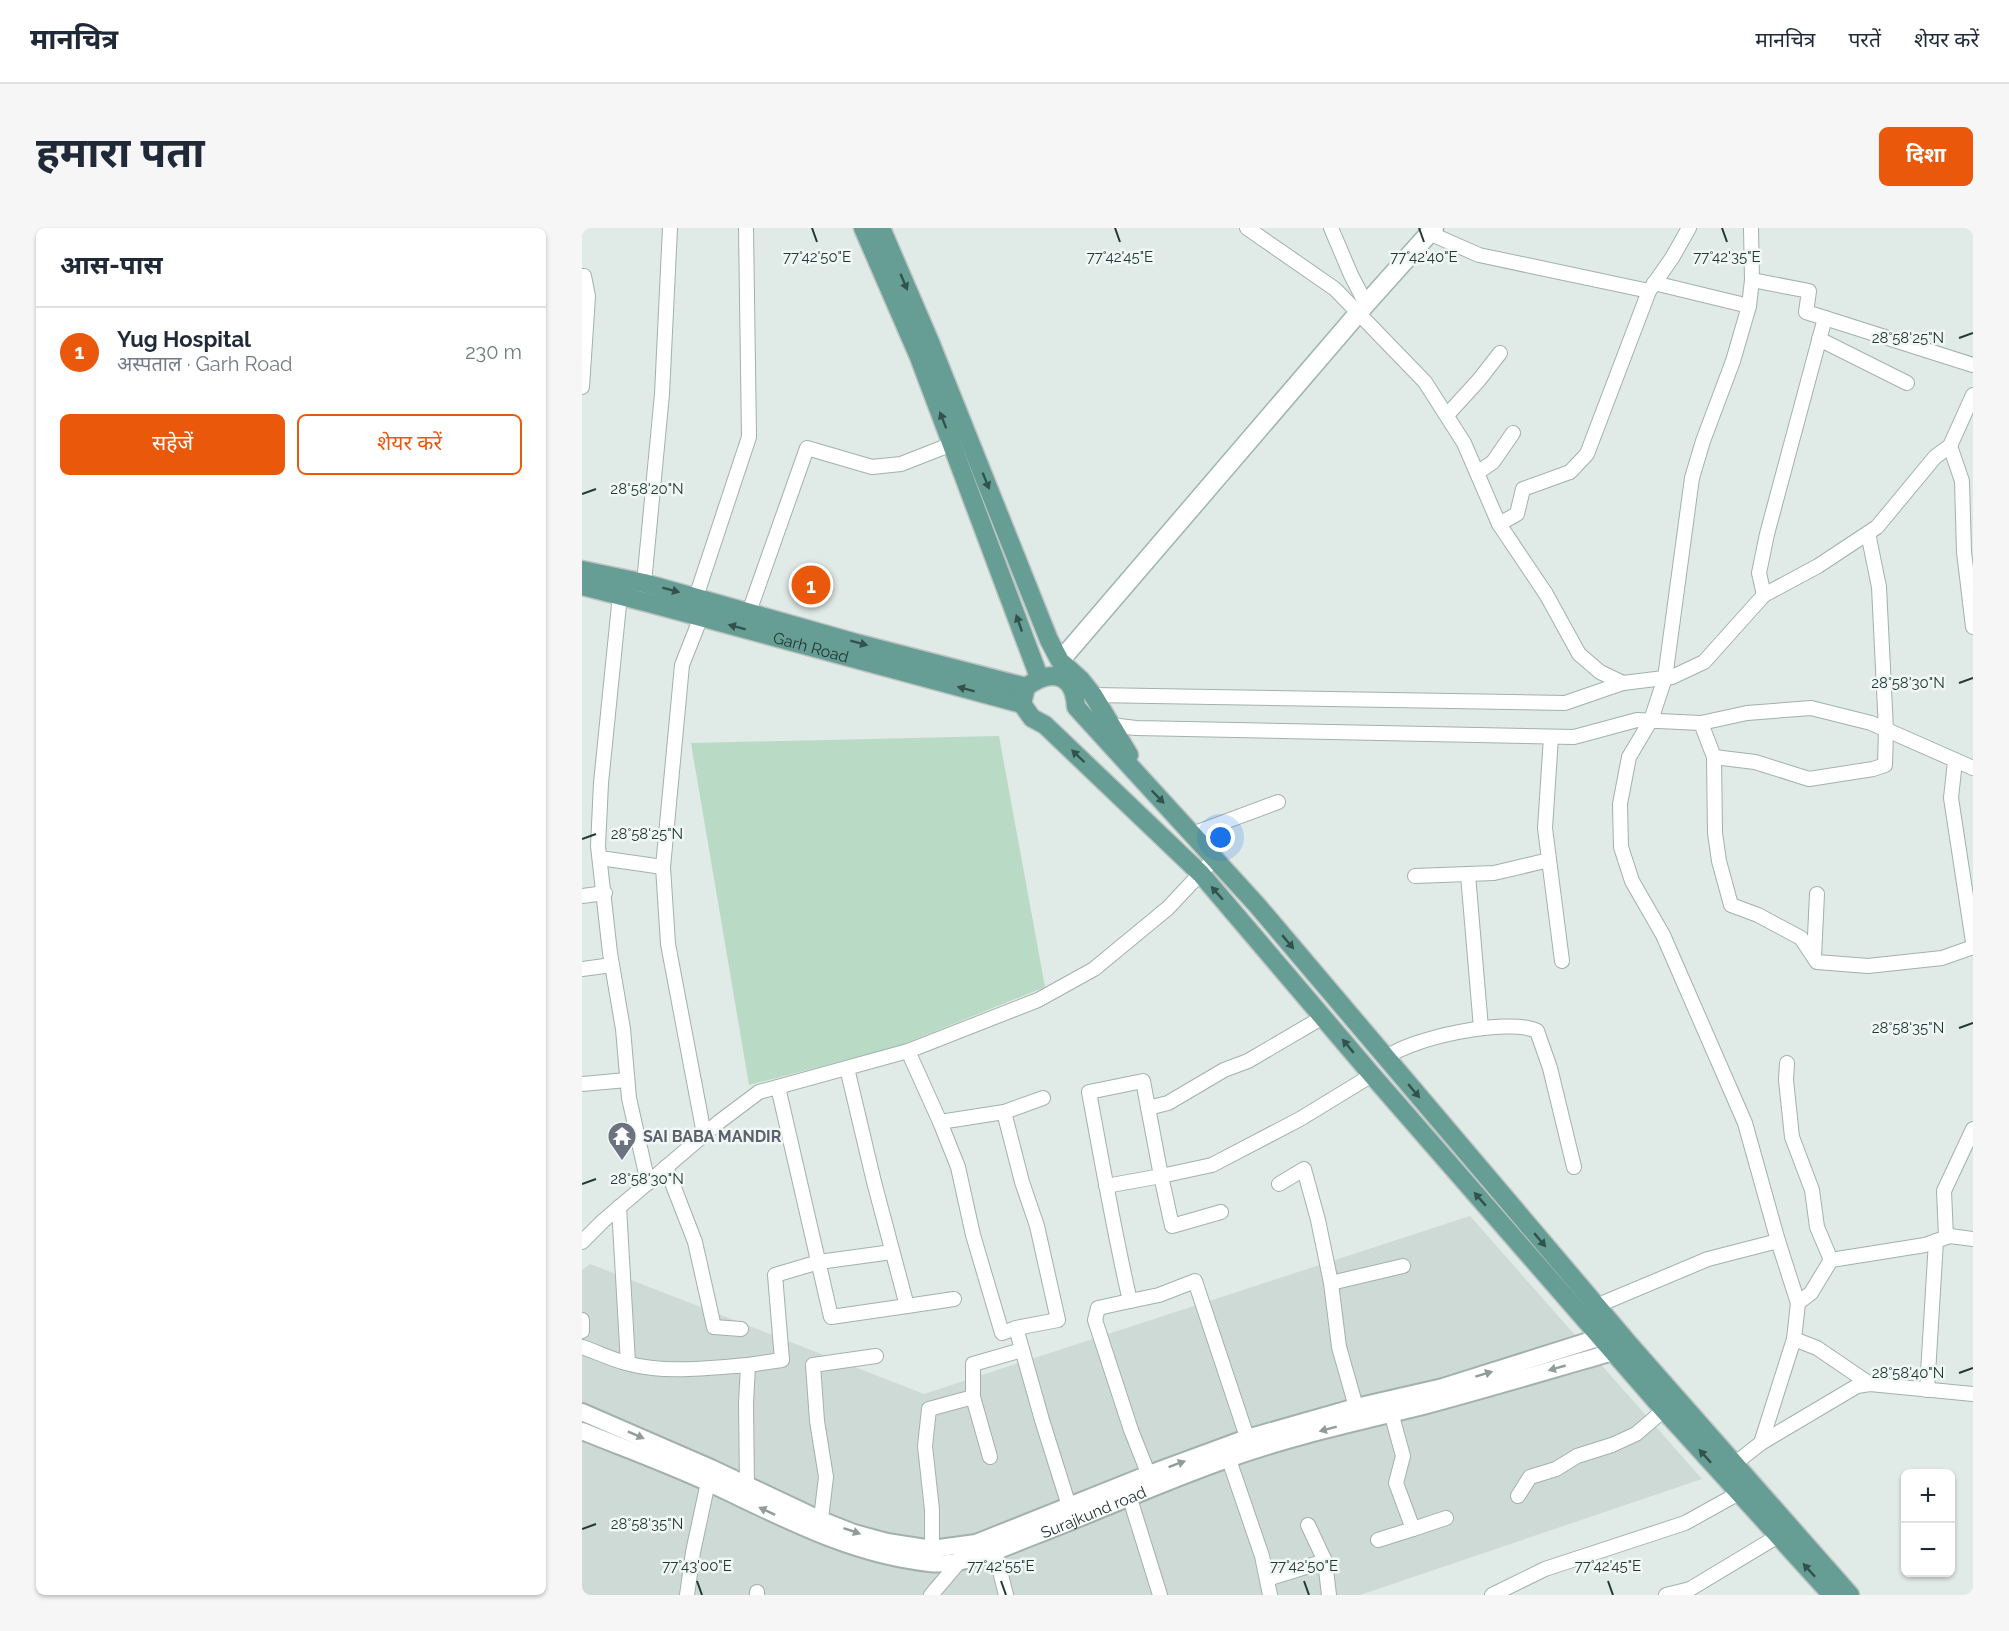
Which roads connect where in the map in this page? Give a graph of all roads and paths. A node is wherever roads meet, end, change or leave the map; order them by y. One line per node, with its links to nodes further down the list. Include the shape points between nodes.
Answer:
1 (670, 228): 31 (street, via 662,394)
2 (747, 228): 35 (street, via 750,437)
3 (863, 228): 17 (main road)
4 (881, 228): 17 (main road, one-way to 17)
5 (1247, 228): 14 (street)
6 (1331, 228): 14 (street)
7 (1689, 228): 12 (street)
8 (1751, 228): 11 (street)
9 (1432, 231): 12 (street, via 1479,255); 14 (main road)
10 (582, 276): 21 (street, via 588,296)
11 (1752, 280): 13 (street); 15 (street, via 1809,291 1806,312)
12 (1652, 287): 13 (street); 28 (street, via 1587,454 1570,472 1523,489 1517,514)
13 (1749, 306): 41 (street, via 1692,478)
14 (1362, 309): 23 (street, via 1425,382); 40 (main road)
15 (1825, 318): 16 (street); 19 (street)
16 (1819, 339): 20 (street); 34 (street, via 1765,544 1759,573)
17 (923, 346): 25 (main road, one-way to 17); 40 (main road, one-way to 40)
18 (1500, 353): 23 (street)
19 (1973, 365)
20 (1907, 382)
21 (582, 387)
22 (1973, 395): 26 (street)
23 (1447, 416): 27 (street)
24 (1513, 433): 27 (street, via 1492,462)
25 (952, 444): 36 (street, via 901,464 872,467 807,448); 44 (main road, one-way to 25)
26 (1950, 446): 29 (street, via 1935,457); 38 (street, via 1962,481 1964,552)
27 (1477, 473): 28 (street)
28 (1499, 524): 42 (street, via 1546,594 1579,654 1600,672)
29 (1868, 533): 34 (street); 48 (street, via 1879,587)
30 (582, 570): 31 (main road, Garh Road)
31 (644, 583): 35 (main road, Garh Road, one-way to 35)
32 (582, 586): 33 (main road, Garh Road)
33 (620, 595): 37 (main road, Garh Road); 56 (street, via 601,783)
34 (1764, 595): 41 (street, via 1704,662)
35 (696, 597): 36 (main road, Garh Road)
36 (748, 612): 39 (main road, Garh Road)
37 (701, 617): 39 (main road, Garh Road, one-way to 37); 59 (street, via 682,665)
38 (1973, 627)
39 (816, 640): 44 (main road, Garh Road)
40 (1060, 661): 43 (main road)
41 (1665, 678): 42 (street); 45 (street)
42 (1623, 683): 43 (street, via 1565,703)
43 (1093, 695): 47 (main road)
44 (1030, 697): 52 (main road, Garh Road, via 1055,676 1068,682 1076,707); 60 (main road, one-way to 44, via 1045,725)
45 (1651, 720): 46 (street); 49 (street, via 1637,720 1574,737); 97 (street, via 1629,757 1620,804 1621,848 1632,881 1663,935 1745,1123)
46 (1701, 723): 48 (street, via 1747,713 1811,708); 50 (street)
47 (1111, 725): 49 (street); 52 (main road, via 1128,752)
48 (1886, 730): 50 (street, via 1885,765 1874,769 1809,778 1755,762); 51 (street)
49 (1551, 737): 58 (street, via 1545,828)
50 (1714, 757): 67 (street, via 1715,833 1731,905 1802,938)
51 (1955, 761): 53 (street); 66 (street, via 1951,798)
52 (1131, 768): 55 (main road, one-way to 55)
53 (1973, 768)
54 (1278, 802): 55 (street)
55 (1192, 834): 57 (main road)
56 (600, 858): 59 (street); 63 (street)
57 (1214, 859): 60 (street); 74 (main road, one-way to 74)
58 (1549, 860): 61 (street); 68 (street)
59 (663, 867): 86 (street, via 668,944)
60 (1201, 874): 71 (main road, one-way to 60); 73 (street, via 1168,908 1094,969 1038,1000)
61 (1468, 875): 62 (street); 72 (street)
62 (1415, 876)
63 (605, 892): 65 (street); 69 (street)
64 (1817, 894): 67 (street)
65 (582, 896)
66 (1973, 944): 67 (street, via 1942,958 1868,966 1817,962)
67 (1814, 957)
68 (1562, 961)
69 (612, 964): 70 (street); 78 (street)
70 (582, 969)
71 (1323, 1017): 77 (main road, one-way to 71); 82 (street, via 1168,1103)
72 (1481, 1028): 74 (street, via 1427,1040); 88 (street, via 1529,1027 1537,1031)
73 (908, 1051): 76 (street); 84 (street)
74 (1385, 1057): 77 (main road); 108 (main road, one-way to 108)
75 (1787, 1063): 100 (street, via 1791,1137 1812,1190 1817,1227)
76 (847, 1068): 80 (street); 99 (street)
77 (1370, 1072): 89 (street, via 1299,1119 1212,1165); 114 (main road, one-way to 77)
78 (627, 1080): 79 (street); 90 (street)
79 (582, 1084)
80 (778, 1087): 86 (street, via 759,1092); 101 (street)
81 (1043, 1098): 83 (street)
82 (1148, 1108): 89 (street); 92 (street, via 1143,1081 1089,1092)
83 (1004, 1112): 84 (street); 110 (street, via 1037,1226 1058,1320)
84 (940, 1122): 110 (street, via 958,1167 1002,1333)
85 (1973, 1129): 95 (street, via 1944,1191)
86 (704, 1134): 87 (street)
87 (666, 1167): 90 (street); 111 (street, via 695,1242 714,1327)
88 (1574, 1167)
89 (1161, 1176): 92 (street); 94 (street, via 1172,1226)
90 (648, 1183): 93 (street)
91 (1279, 1184): 103 (street, via 1304,1169)
92 (1106, 1186): 105 (street)
93 (619, 1208): 98 (street); 118 (street)
94 (1221, 1212)
95 (1941, 1239): 96 (street); 100 (street); 121 (street)
96 (1973, 1239)
97 (1778, 1241): 106 (street); 108 (street, via 1708,1259)
98 (582, 1242)
99 (892, 1252): 101 (street); 107 (street)
100 (1831, 1260): 106 (street, via 1811,1293)
101 (819, 1262): 107 (street, via 831,1317); 119 (street, via 775,1275 782,1360)
102 (1403, 1266): 103 (street)
103 (1331, 1283): 127 (street, via 1339,1347)
104 (954, 1299): 107 (street)
105 (1130, 1301): 130 (street, via 1160,1295 1195,1281); 135 (street, via 1098,1308 1095,1320)
106 (1798, 1303): 113 (street)
107 (907, 1306)
108 (1596, 1306): 114 (main road)
109 (582, 1320): 112 (street)
110 (1016, 1328): 116 (street)
111 (741, 1329)
112 (582, 1331)
113 (1794, 1339): 120 (street, via 1817,1348); 129 (street)
114 (1616, 1342): 124 (street, Surajkund road); 125 (main road); 133 (main road)
115 (582, 1347): 118 (street)
116 (1022, 1350): 123 (street, via 973,1364); 140 (street)
117 (876, 1356): 143 (street, via 813,1365 825,1477)
118 (628, 1364): 119 (street, via 698,1369)
119 (747, 1365): 136 (street)
120 (1870, 1384): 121 (street); 129 (street, via 1857,1386)
121 (1927, 1390): 122 (street)
122 (1973, 1394)
123 (973, 1398): 132 (street); 149 (street, via 929,1409 925,1446)
124 (1390, 1407): 127 (street, Surajkund road); 144 (street, via 1403,1456 1396,1484)
125 (1664, 1410): 133 (main road, one-way to 125); 139 (street, via 1636,1434 1530,1477)
126 (582, 1412): 134 (street, one-way to 134)
127 (1357, 1414): 130 (street, Surajkund road)
128 (582, 1431): 134 (street, Surajkund road)
129 (1761, 1443): 133 (street)
130 (1250, 1444): 131 (street, Surajkund road)
131 (1227, 1452): 135 (street, Surajkund road); 151 (street)
132 (990, 1457)
133 (1728, 1469): 138 (main road); 161 (main road)
134 (709, 1475): 136 (street); 143 (street, Surajkund road, one-way to 134); 152 (street)
135 (1151, 1481): 137 (street, Surajkund road)
136 (747, 1486): 143 (street)
137 (1128, 1491): 140 (street); 147 (street, Surajkund road); 155 (street)
138 (1739, 1493): 145 (main road); 158 (street, via 1685,1523 1545,1569)
139 (1518, 1496)
140 (1069, 1506): 147 (street)
141 (1446, 1518): 144 (street)
142 (1308, 1525): 150 (street)
143 (820, 1527): 149 (street, Surajkund road, via 863,1550)
144 (1413, 1529): 146 (street)
145 (1778, 1536): 159 (street, via 1690,1589); 160 (main road, one-way to 145)
146 (1378, 1540)
147 (992, 1544): 148 (street, Surajkund road); 154 (street)
148 (960, 1554): 149 (street, Surajkund road); 153 (street)
149 (932, 1556)
150 (1324, 1562): 151 (street); 157 (street)
151 (1267, 1579): 156 (street)
152 (687, 1595)
153 (931, 1595)
154 (1006, 1595)
155 (1160, 1595)
156 (1270, 1595)
157 (1329, 1595)
158 (1492, 1595)
159 (1666, 1595)
160 (1832, 1595)
161 (1850, 1595)

